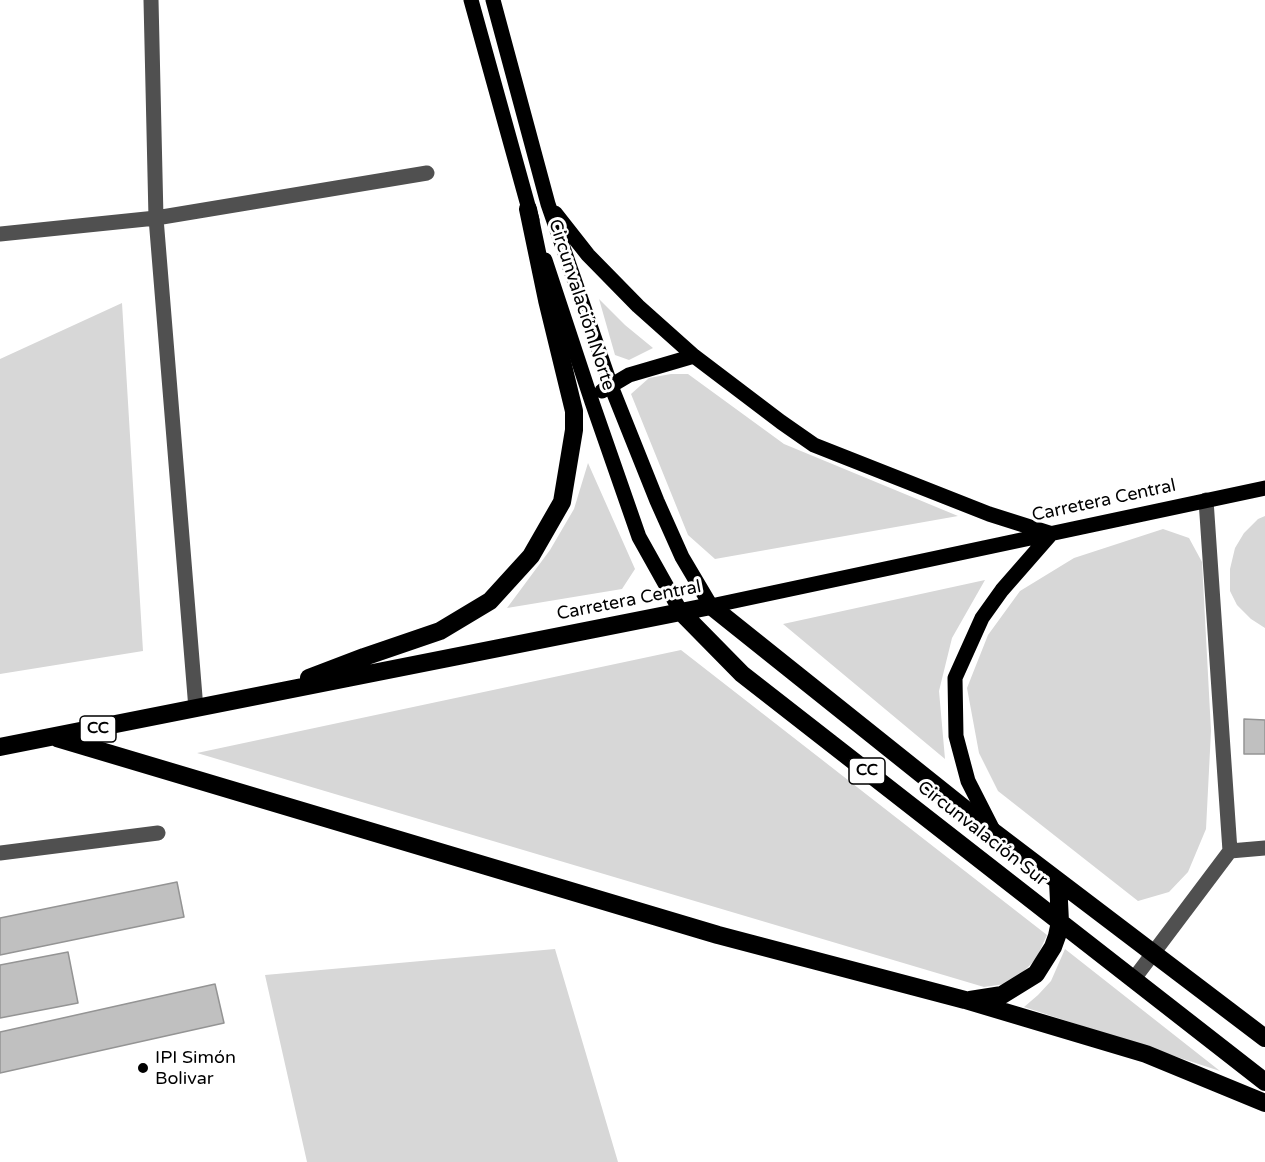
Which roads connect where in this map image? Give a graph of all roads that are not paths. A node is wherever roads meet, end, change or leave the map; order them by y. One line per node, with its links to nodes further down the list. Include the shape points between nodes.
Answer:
1 (151, 0): 7 (street)
2 (471, 0): 6 (main road, Circunvalación Norte)
3 (493, 0): 5 (main road, Circunvalación Norte)
4 (428, 172): 7 (street)
5 (548, 204): 9 (main road, via 588,255); 10 (main road, Circunvalación Norte)
6 (528, 209): 11 (main road, Circunvalación Norte); 17 (highway, via 574,411 562,502 531,556 490,601 440,631)
7 (156, 218): 8 (street); 18 (street)
8 (0, 234)
9 (694, 356): 10 (main road, via 629,375); 14 (main road, via 814,445 988,514)
10 (611, 386): 11 (main road); 15 (main road, Circunvalación Norte, via 682,557)
11 (592, 402): 16 (main road, Circunvalación Norte, via 639,537)
12 (1265, 488): 13 (main road, Carretera Central / CC)
13 (1206, 500): 14 (main road, Carretera Central / CC); 24 (street)
14 (1051, 534): 15 (main road, Carretera Central / CC); 22 (main road, via 982,618 955,678 956,736 968,781)
15 (711, 606): 16 (highway, Carretera Central / CC); 22 (highway, Circunvalación Sur / CC)
16 (681, 612): 17 (highway, Carretera Central / CC); 27 (highway, Circunvalación Sur / CC, via 742,674)
17 (265, 695): 18 (highway, Carretera Central / CC)
18 (196, 709): 19 (highway, Carretera Central / CC)
19 (55, 737): 20 (highway, Carretera Central / CC); 30 (highway, via 718,935)
20 (0, 747)
21 (158, 833): 25 (street)
22 (995, 833): 26 (highway, Circunvalación Sur / CC)
23 (1265, 848): 24 (street)
24 (1230, 851): 28 (street)
25 (0, 853)
26 (1058, 881): 27 (highway); 28 (highway, Circunvalación Sur / CC)
27 (1060, 922): 29 (highway, Circunvalación Sur / CC); 30 (highway, via 1053,947 1036,974 1002,995)
28 (1154, 953): 29 (street); 31 (highway, Circunvalación Sur / CC)
29 (1133, 980): 32 (highway, Circunvalación Sur / CC)
30 (965, 1000): 33 (highway, via 1146,1053)
31 (1265, 1038)
32 (1265, 1082)
33 (1265, 1103)

